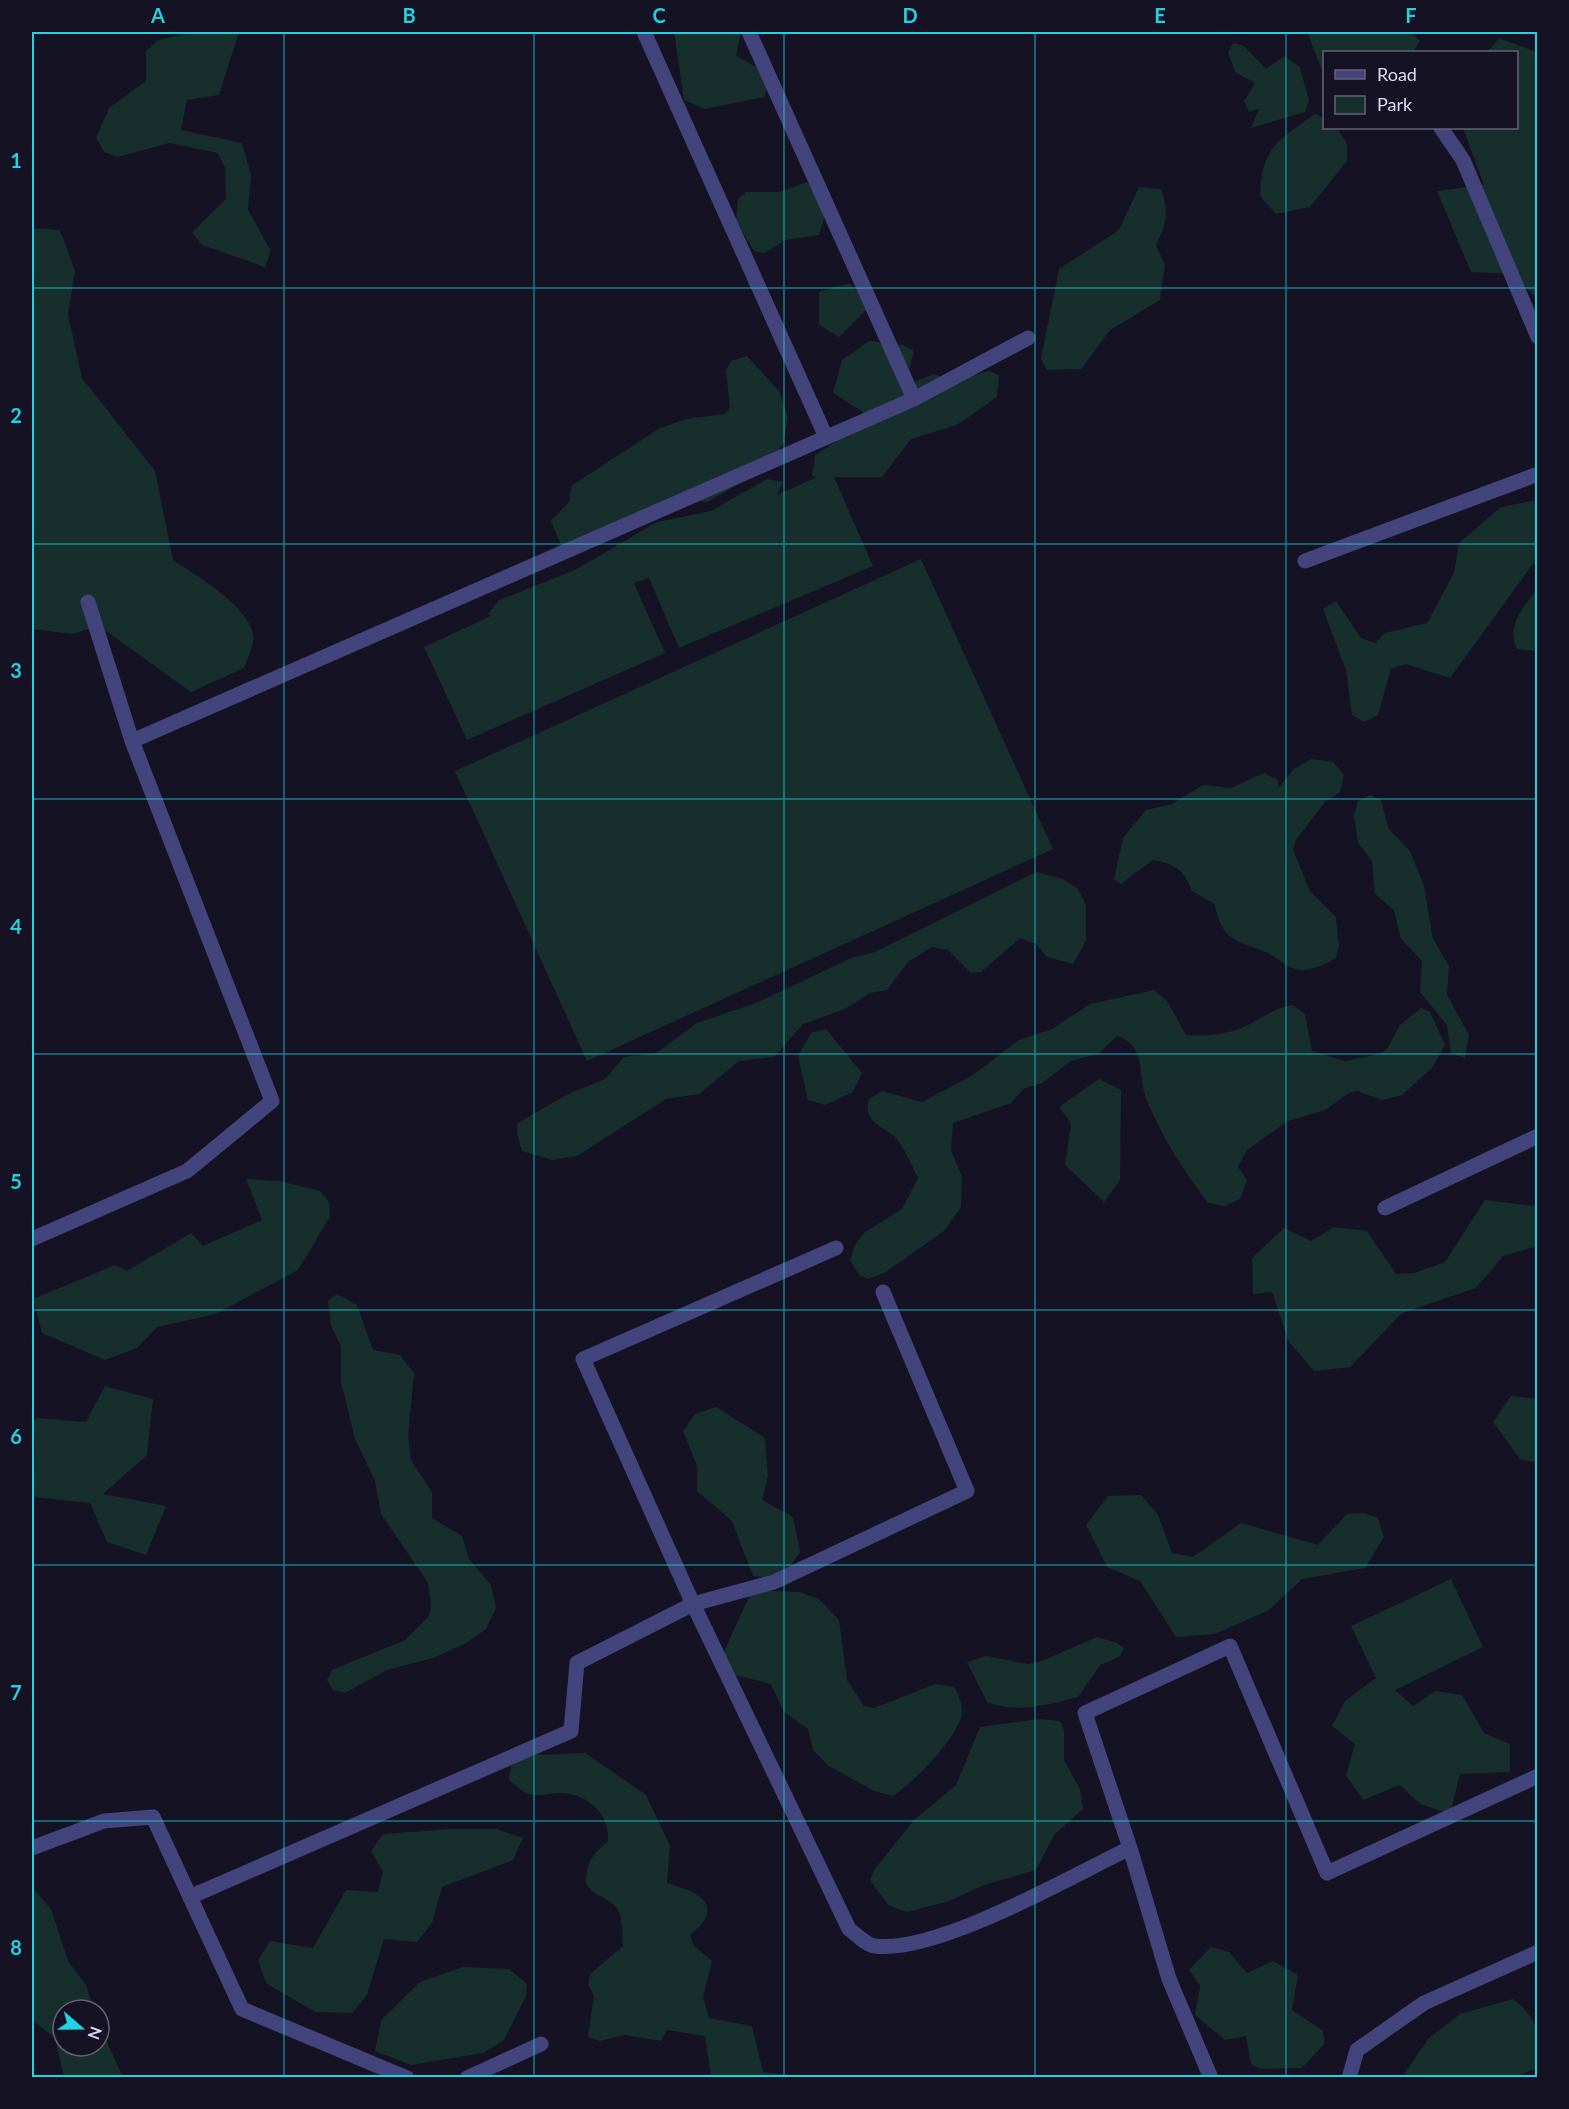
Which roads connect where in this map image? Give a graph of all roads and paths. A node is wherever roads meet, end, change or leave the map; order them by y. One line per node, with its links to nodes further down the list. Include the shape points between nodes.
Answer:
1 (644, 32): 7 (lane)
2 (749, 32): 6 (lane)
3 (1442, 129): 4 (lane, via 1463,160)
4 (1538, 337)
5 (1028, 338): 6 (lane)
6 (914, 399): 7 (lane)
7 (826, 437): 11 (lane)
8 (1538, 474): 9 (lane)
9 (1305, 561)
10 (88, 602): 11 (lane)
11 (132, 741): 14 (lane, via 272,1101 187,1171)
12 (1538, 1136): 13 (lane)
13 (1385, 1208)
14 (32, 1239)
15 (836, 1248): 17 (lane, via 583,1359)
16 (883, 1292): 17 (lane, via 967,1491 774,1582)
17 (693, 1604): 20 (lane, via 849,1929 872,1946 901,1947 978,1922); 21 (lane, via 577,1663 571,1731)
18 (1538, 1776): 20 (lane, via 1326,1873 1230,1646 1085,1713)
19 (32, 1848): 21 (lane, via 104,1821 153,1817)
20 (1130, 1848): 26 (lane, via 1169,1979)
21 (192, 1896): 24 (lane, via 242,2009)
22 (1538, 1952): 27 (lane, via 1424,2003 1357,2050)
23 (542, 2044): 25 (lane)
24 (407, 2078)
25 (467, 2078)
26 (1210, 2078)
27 (1349, 2078)

